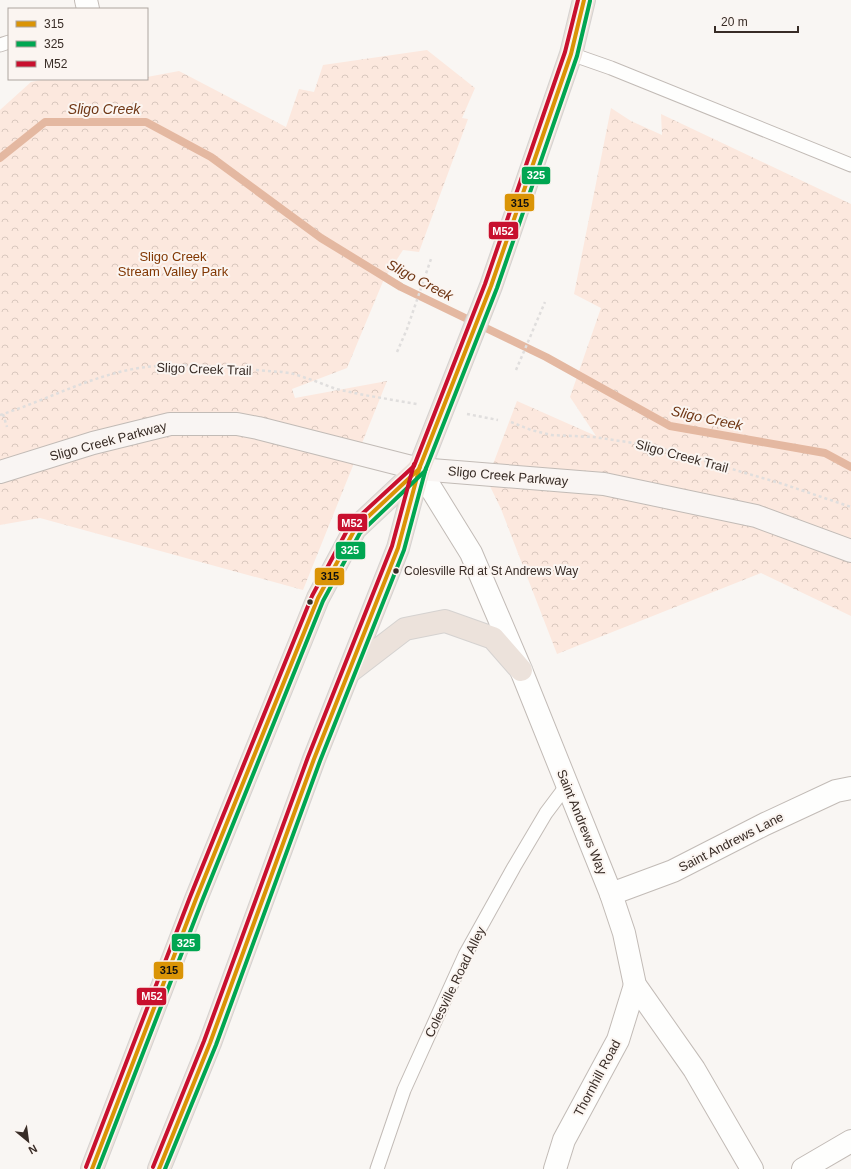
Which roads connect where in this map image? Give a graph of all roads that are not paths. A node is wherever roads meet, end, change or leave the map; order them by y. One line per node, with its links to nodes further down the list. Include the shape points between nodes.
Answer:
1 (584, 0): 2 (highway)
2 (571, 54): 3 (lane); 4 (highway, via 491,286)
3 (851, 165)
4 (419, 469): 5 (street, Sligo Creek Parkway, via 237,424 170,424 93,443); 6 (street, Sligo Creek Parkway, via 604,484 756,516); 7 (street, Saint Andrews Way, via 471,553); 8 (highway, via 398,548); 14 (highway, via 356,529 318,598 196,899)
5 (0, 472)
6 (851, 551)
7 (521, 670): 8 (highway, via 493,638 445,621 405,629); 9 (street, Saint Andrews Way)
8 (348, 672): 15 (highway, via 210,1043)
9 (567, 785): 11 (street, Saint Andrews Way); 16 (lane, Colesville Road Alley, via 546,813 465,955 404,1090)
10 (851, 788): 11 (street, Saint Andrews Lane, via 836,790 673,871)
11 (610, 894): 12 (street, Saint Andrews Way, via 624,932)
12 (635, 985): 17 (street, Thornhill Road, via 618,1040 564,1140); 18 (street, Saint Andrews Way, via 694,1069)
13 (851, 1141): 19 (street)
14 (92, 1169)
15 (159, 1169)
16 (377, 1169)
17 (555, 1169)
18 (752, 1169)
19 (803, 1169)

